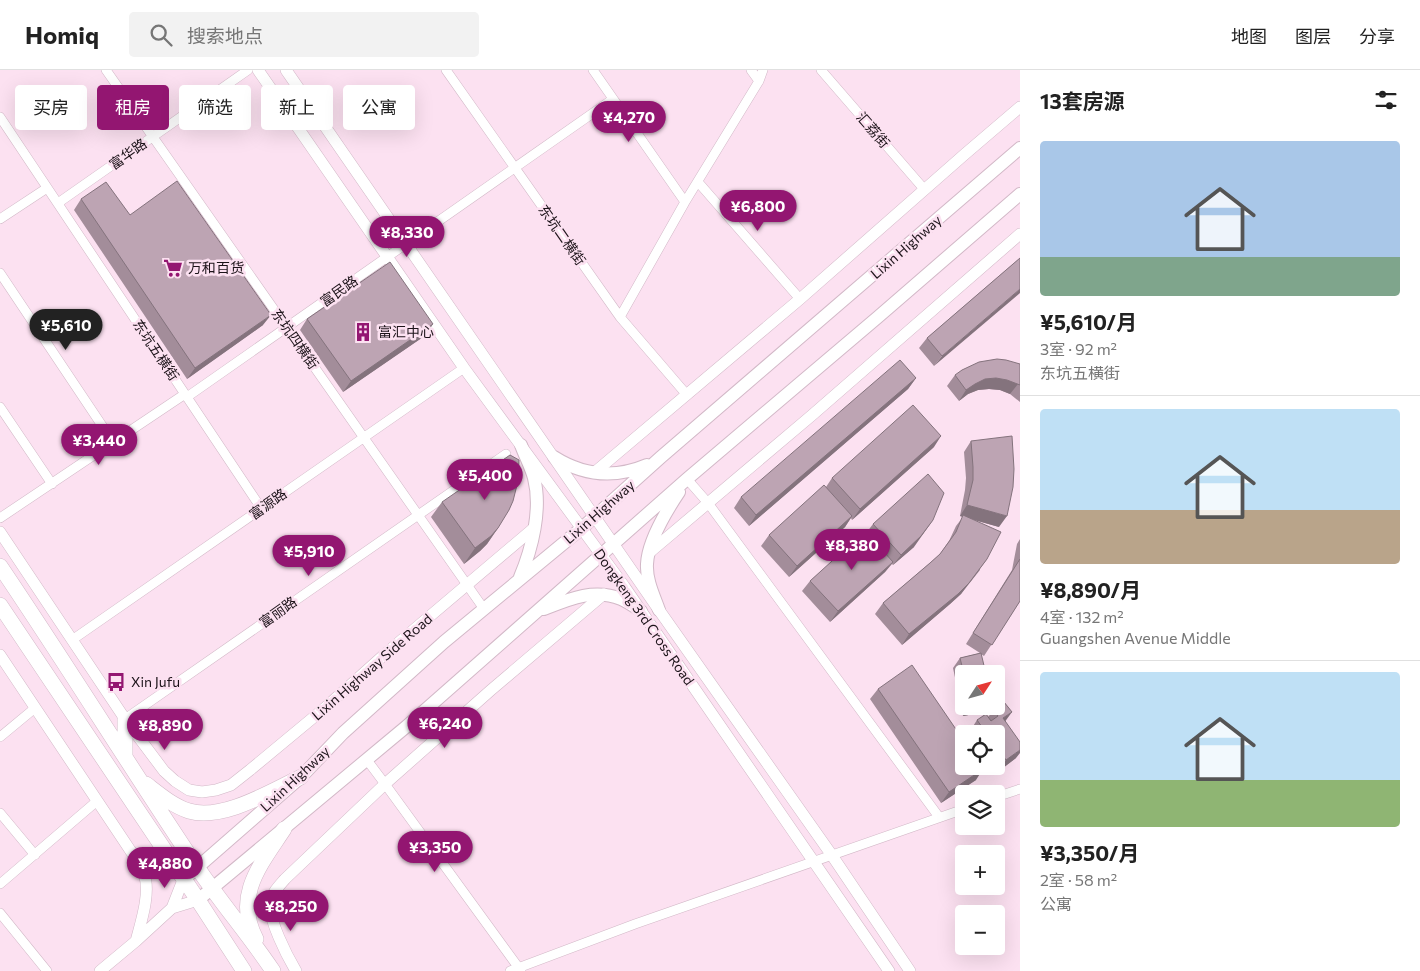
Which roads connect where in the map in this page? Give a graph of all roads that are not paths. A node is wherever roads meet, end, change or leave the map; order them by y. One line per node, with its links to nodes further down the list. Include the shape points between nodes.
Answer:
1 (106, 70): 14 (street, 东坑四横街)
2 (248, 70): 14 (street, 富华路)
3 (258, 70): 26 (street, Dongkeng 3rd Cross Road)
4 (286, 70): 25 (street, Dongkeng 3rd Cross Road)
5 (446, 70): 16 (street, 东坑二横街)
6 (593, 70): 11 (street)
7 (751, 70): 10 (street)
8 (763, 70): 10 (street)
9 (821, 70): 19 (street, 汇荔街)
10 (759, 81): 17 (street)
11 (613, 100): 16 (street, 富民路); 21 (street)
12 (1020, 107): 19 (street)
13 (0, 116): 18 (street, 东坑五横街)
14 (153, 137): 22 (street, 富华路); 30 (street, 东坑四横街)
15 (1020, 148): 40 (main road, Lixin Highway)
16 (515, 168): 25 (street, 富民路); 29 (street, 东坑二横街)
17 (698, 182): 21 (street); 28 (street)
18 (48, 188): 22 (street, 东坑五横街); 23 (street)
19 (924, 189): 28 (street)
20 (1020, 194): 42 (main road, Lixin Highway)
21 (685, 202): 29 (street)
22 (58, 203): 33 (street, 东坑五横街)
23 (0, 219)
24 (1020, 234): 44 (street)
25 (406, 244): 26 (street, 富民路); 39 (street, Dongkeng 3rd Cross Road)
26 (387, 257): 30 (street, 富民路); 31 (street, Dongkeng 3rd Cross Road)
27 (0, 273): 36 (street)
28 (800, 299): 32 (street)
29 (620, 317): 32 (street, 东坑二横街)
30 (287, 328): 33 (street, 富民路); 35 (street, 东坑四横街)
31 (464, 368): 35 (street, 富源路); 37 (street, Dongkeng 3rd Cross Road)
32 (687, 394): 41 (street)
33 (186, 396): 36 (street, 富民路); 45 (street, 东坑五横街)
34 (0, 406): 43 (street)
35 (363, 437): 45 (street, 富源路); 46 (street, 东坑四横街)
36 (113, 442): 43 (street, 富民路)
37 (521, 445): 49 (main road, via 534,478); 50 (street, Dongkeng 3rd Cross Road)
38 (506, 454): 46 (street, 富丽路)
39 (554, 458): 41 (main road, via 573,468); 47 (street, Dongkeng 3rd Cross Road)
40 (656, 461): 41 (main road, via 629,472); 47 (main road, Lixin Highway)
41 (595, 472)
42 (687, 479): 44 (street); 52 (main road, Lixin Highway); 53 (main road, via 661,522)
43 (52, 484): 48 (street, 富民路)
44 (708, 503): 53 (street); 79 (street)
45 (261, 508): 64 (street, 富源路)
46 (418, 515): 57 (street, 东坑四横街); 67 (street, 富丽路)
47 (595, 517): 50 (main road, Lixin Highway); 52 (street, Dongkeng 3rd Cross Road)
48 (0, 518)
49 (534, 528): 56 (main road, via 532,545); 57 (street, Lixin Highway Side Road)
50 (582, 528): 54 (street, Dongkeng 3rd Cross Road); 56 (main road, Lixin Highway)
51 (0, 532): 64 (street)
52 (612, 544): 54 (main road, Lixin Highway); 61 (street, Dongkeng 3rd Cross Road)
53 (650, 552): 61 (main road, via 648,580)
54 (601, 554): 62 (street, Dongkeng 3rd Cross Road); 63 (main road, Lixin Highway)
55 (0, 566): 69 (highway)
56 (518, 580): 60 (main road, Lixin Highway)
57 (467, 585): 60 (street, 东坑四横街); 67 (street, Lixin Highway Side Road, via 250,770 216,790 189,790 175,781 164,772)
58 (604, 594): 62 (main road, via 621,599); 63 (main road, via 583,595); 73 (street)
59 (0, 605): 85 (highway)
60 (484, 609): 72 (main road, Lixin Highway, via 350,727)
61 (659, 610): 81 (street, Dongkeng 3rd Cross Road)
62 (641, 612): 83 (street, Dongkeng 3rd Cross Road)
63 (535, 613): 70 (main road, Lixin Highway)
64 (72, 640): 67 (street)
65 (0, 655): 66 (street)
66 (35, 708): 68 (street); 76 (street)
67 (125, 719): 69 (highway)
68 (0, 737)
69 (125, 758): 71 (highway)
70 (367, 760): 73 (street); 80 (main road, Lixin Highway)
71 (136, 776): 72 (highway, via 172,803 198,812 232,809); 84 (highway)
72 (302, 777): 84 (main road, Lixin Highway)
73 (386, 784): 93 (street); 97 (street, via 274,892 270,902 271,913)
74 (1020, 789): 75 (street)
75 (1005, 794)
76 (97, 801): 82 (street); 91 (street, via 145,876 147,886)
77 (955, 811): 79 (street)
78 (0, 812): 82 (street)
79 (939, 817): 81 (street)
80 (284, 829): 87 (main road, Lixin Highway); 92 (highway, via 253,879 247,901 250,929)
81 (831, 854): 83 (street); 100 (street, Dongkeng 3rd Cross Road)
82 (35, 855): 86 (street)
83 (813, 861): 93 (street); 99 (street, Dongkeng 3rd Cross Road)
84 (197, 867): 85 (main road, Lixin Highway); 87 (highway)
85 (183, 880): 88 (highway); 89 (street)
86 (0, 884)
87 (211, 888): 88 (main road, Lixin Highway); 92 (highway)
88 (198, 900): 89 (street); 96 (highway)
89 (172, 908): 91 (street)
90 (0, 912): 94 (street)
91 (136, 941): 95 (street)
92 (272, 969)
93 (520, 969): 98 (street)
94 (47, 971)
95 (100, 971)
96 (244, 971)
97 (296, 971)
98 (510, 971)
99 (889, 971)
100 (910, 971)

